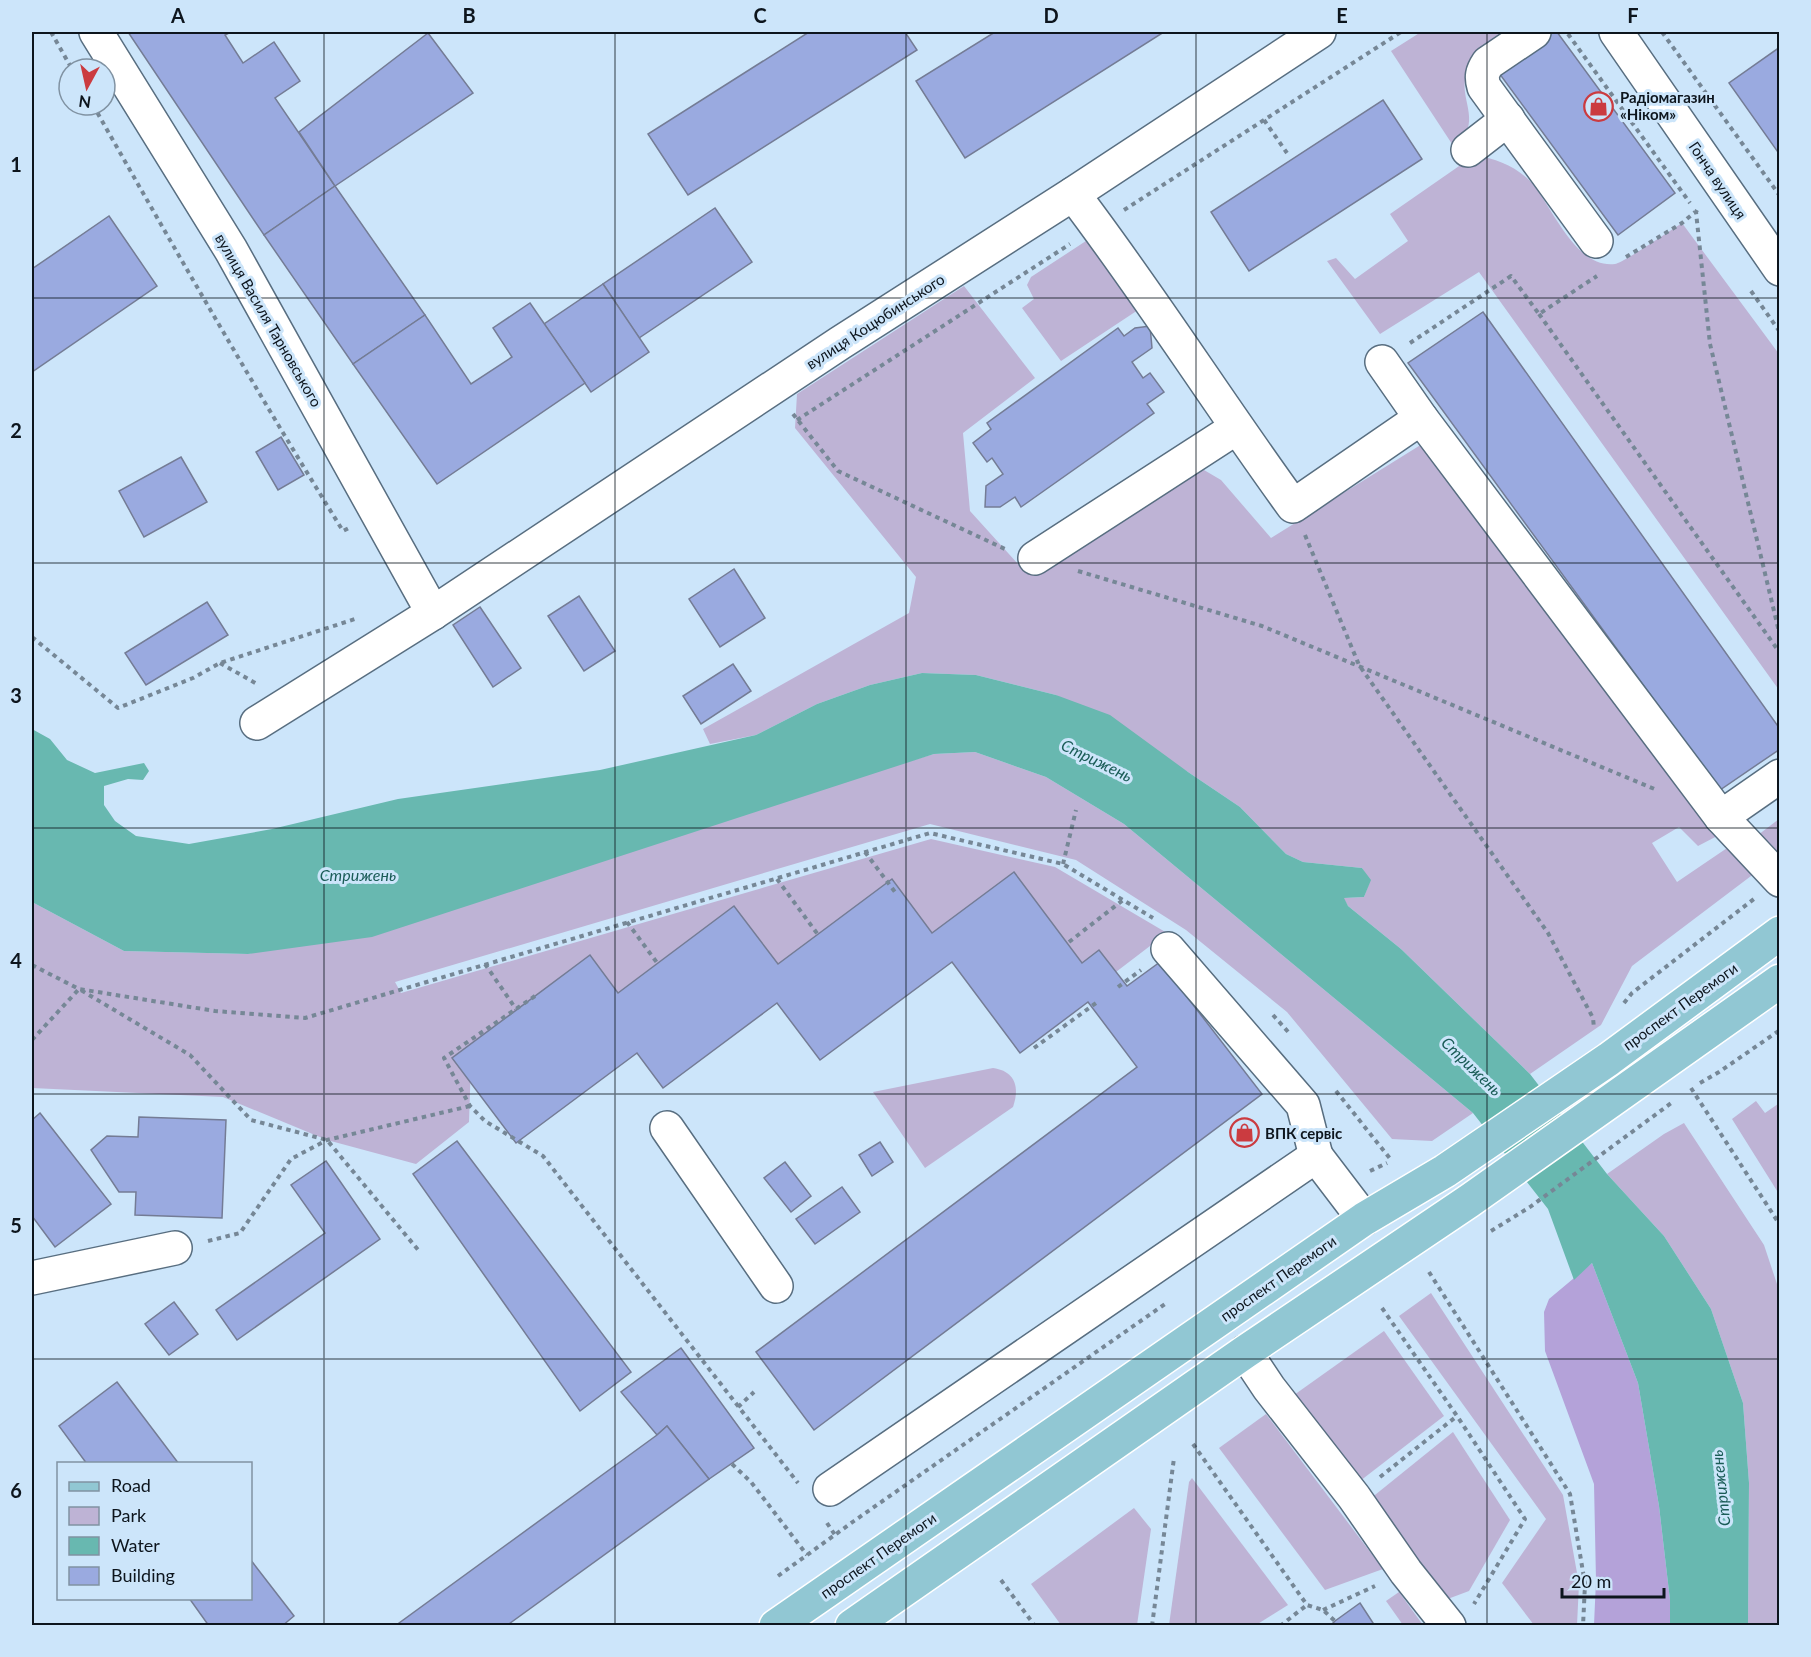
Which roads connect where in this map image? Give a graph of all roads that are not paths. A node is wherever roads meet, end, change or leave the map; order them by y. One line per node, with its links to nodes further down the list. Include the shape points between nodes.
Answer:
1 (96, 32): 14 (street, вулиця Василя Тарновського, via 231,250)
2 (1319, 32): 7 (street, вулиця Коцюбинського)
3 (1534, 32): 5 (street, via 1488,63 1483,71 1484,87)
4 (1616, 32): 9 (street, Гонча вулиця)
5 (1508, 119): 6 (street); 8 (street)
6 (1468, 150)
7 (1072, 194): 12 (street); 14 (street, вулиця Коцюбинського)
8 (1601, 256)
9 (1779, 269)
10 (1382, 362): 11 (street)
11 (1421, 418): 12 (street, via 1293,506); 17 (street)
12 (1236, 428): 13 (street)
13 (1035, 558)
14 (433, 613): 15 (street, вулиця Коцюбинського)
15 (257, 723)
16 (1779, 776): 17 (street)
17 (1720, 817): 18 (street)
18 (1770, 887)
19 (1779, 933): 24 (main road, проспект Перемоги, via 1601,1047 1445,1172)
20 (1165, 936): 23 (street, via 1303,1106)
21 (1779, 981): 28 (main road, via 1469,1201)
22 (667, 1128): 27 (street)
23 (1316, 1156): 24 (street); 29 (street)
24 (1364, 1219): 31 (main road, проспект Перемоги)
25 (175, 1248): 26 (street)
26 (32, 1278)
27 (776, 1286)
28 (1245, 1352): 30 (street, via 1406,1572); 32 (main road)
29 (819, 1499)
30 (1461, 1616)
31 (776, 1626)
32 (852, 1626)

